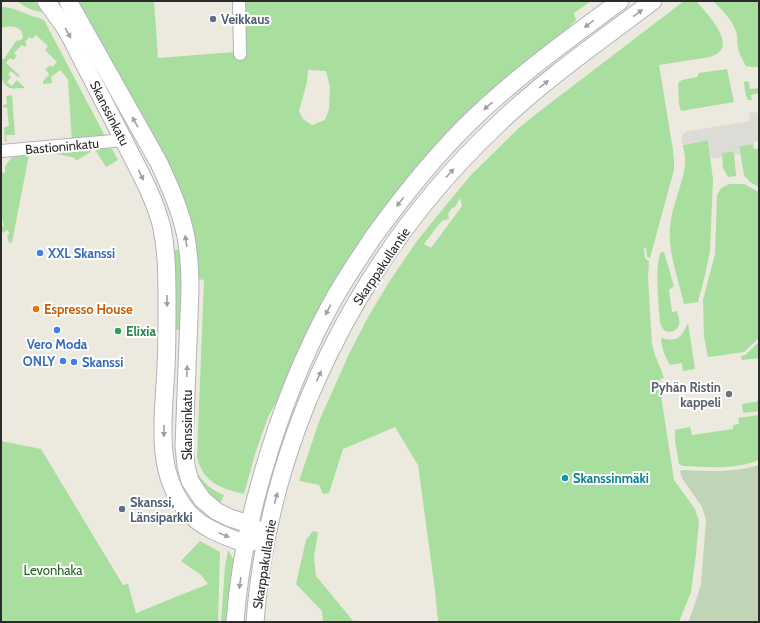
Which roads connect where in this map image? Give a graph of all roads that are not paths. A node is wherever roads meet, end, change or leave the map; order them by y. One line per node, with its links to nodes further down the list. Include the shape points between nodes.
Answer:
1 (46, 1): 7 (main road, Skanssinkatu, one-way to 7, via 71,38)
2 (68, 1): 9 (main road, Skanssinkatu, one-way to 2, via 226,516 210,507 190,481 184,446 190,276 182,222 159,163)
3 (239, 1): 6 (street)
4 (620, 1): 9 (main road, Skarppakullantie, one-way to 9, via 514,82 478,114 429,165 377,232 331,303 298,370 276,428 256,494)
5 (653, 1): 10 (main road, Skarppakullantie, one-way to 5, via 286,462 318,378 350,313 373,274 403,232 446,176 495,126)
6 (240, 54)
7 (124, 140): 8 (street, Bastioninkatu); 11 (main road, Skanssinkatu, one-way to 11, via 157,212 166,252 167,342 163,440 169,479 194,518 209,529)
8 (1, 151)
9 (250, 524): 10 (main road, Skanssinkatu); 11 (main road, Skarppakullantie)
10 (267, 536): 11 (main road); 13 (main road, Skarppakullantie)
11 (246, 544): 12 (main road, Skarppakullantie, one-way to 12)
12 (235, 622)
13 (255, 622)

